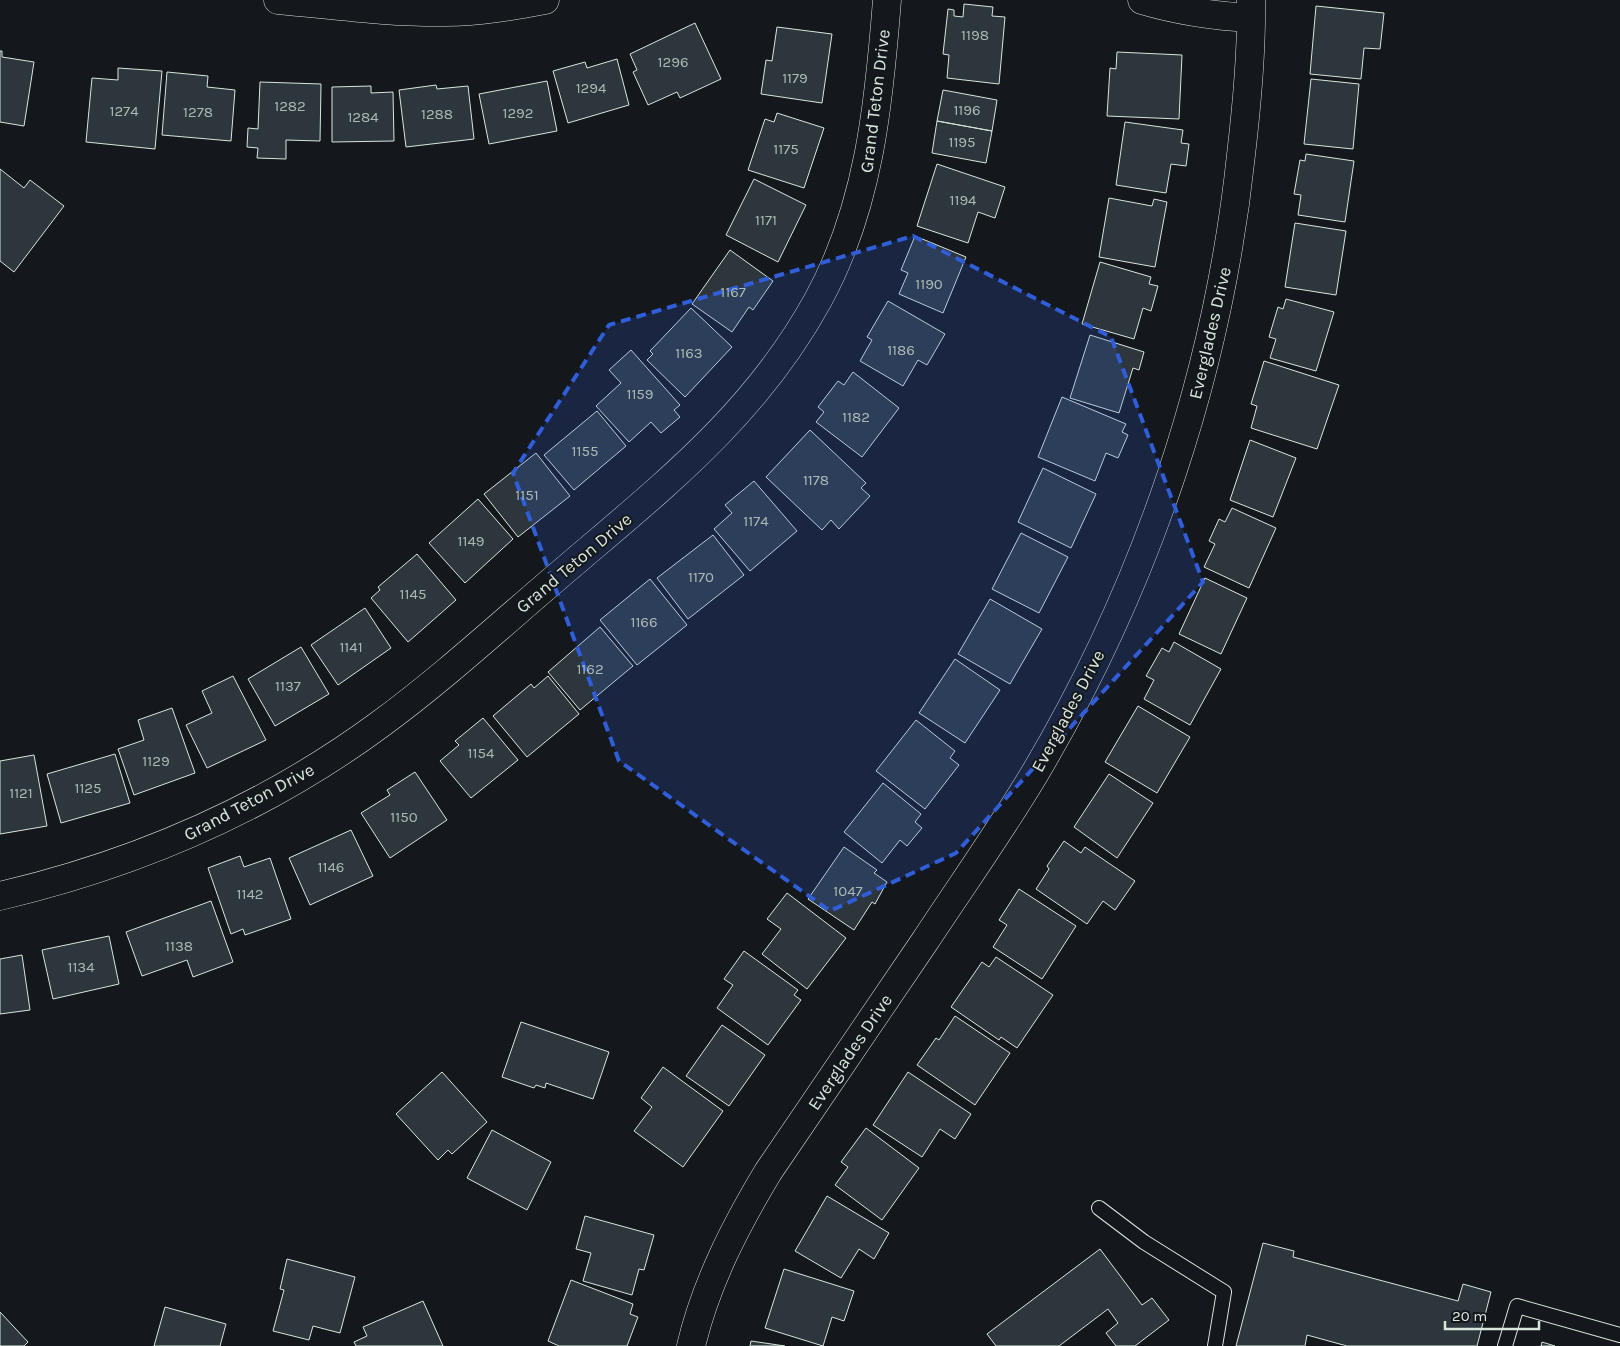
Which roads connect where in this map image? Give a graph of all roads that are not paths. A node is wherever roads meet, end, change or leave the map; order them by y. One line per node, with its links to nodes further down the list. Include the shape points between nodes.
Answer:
1 (278, 0): 2 (street, via 394,11 447,12)
2 (545, 0)
3 (887, 0): 6 (street, Grand Teton Drive, via 875,129 863,186 845,243 820,298 790,349 715,439 425,688 331,758 222,819 166,844 106,867)
4 (1142, 0): 5 (street, via 1212,16)
5 (1251, 9): 9 (street, Everglades Drive, via 1247,104 1225,275 1188,427 1163,503 1134,574 1104,642 1036,771 739,1220 716,1271)
6 (0, 896)
7 (1099, 1208): 10 (lane, via 1144,1242 1224,1292)
8 (1620, 1335): 11 (lane, via 1517,1306)
9 (691, 1346)
10 (1215, 1346)
11 (1504, 1346)

